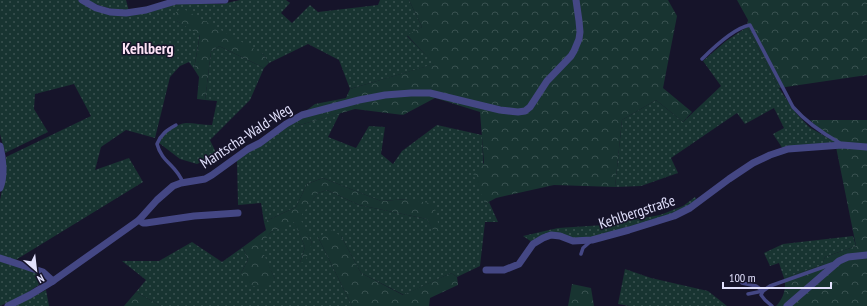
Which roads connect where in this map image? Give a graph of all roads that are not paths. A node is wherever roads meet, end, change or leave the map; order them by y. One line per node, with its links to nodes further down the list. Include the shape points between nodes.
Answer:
1 (82, 0): 2 (street, via 96,8 126,13 176,1)
2 (225, 0)
3 (576, 0): 9 (street, Mantscha-Wald-Weg, via 580,32 574,51 525,111 511,112 489,108 430,93 386,95 359,100 302,115 212,175)
4 (702, 59): 6 (lane, via 724,40 744,26 750,25 793,106 802,117)
5 (176, 125): 9 (lane, via 166,130 157,144 159,152 178,173)
6 (842, 145): 8 (street, Kehlbergstraße); 13 (street, Kehlbergstraße, via 788,149 770,155 674,216)
7 (0, 146): 10 (street)
8 (867, 146)
9 (183, 183): 12 (street, Mantscha-Wald-Weg, via 168,191)
10 (0, 188)
11 (238, 213): 12 (street, via 146,223)
12 (139, 220): 19 (street, Mantscha-Wald-Weg)
13 (592, 240): 14 (lane, via 583,248); 18 (street, Kehlbergstraße, via 573,241 551,235 533,244 519,264 504,270)
14 (581, 254)
15 (867, 255): 17 (street, via 848,257)
16 (0, 258): 19 (street, via 43,272)
17 (839, 261): 21 (lane, via 770,286); 25 (street)
18 (486, 270)
19 (53, 280): 23 (street, Mantscha-Wald-Weg)
20 (742, 283): 21 (lane, via 756,286)
21 (763, 291): 22 (lane); 24 (lane, via 761,295)
22 (748, 294)
23 (8, 306)
24 (772, 306)
25 (787, 306)

